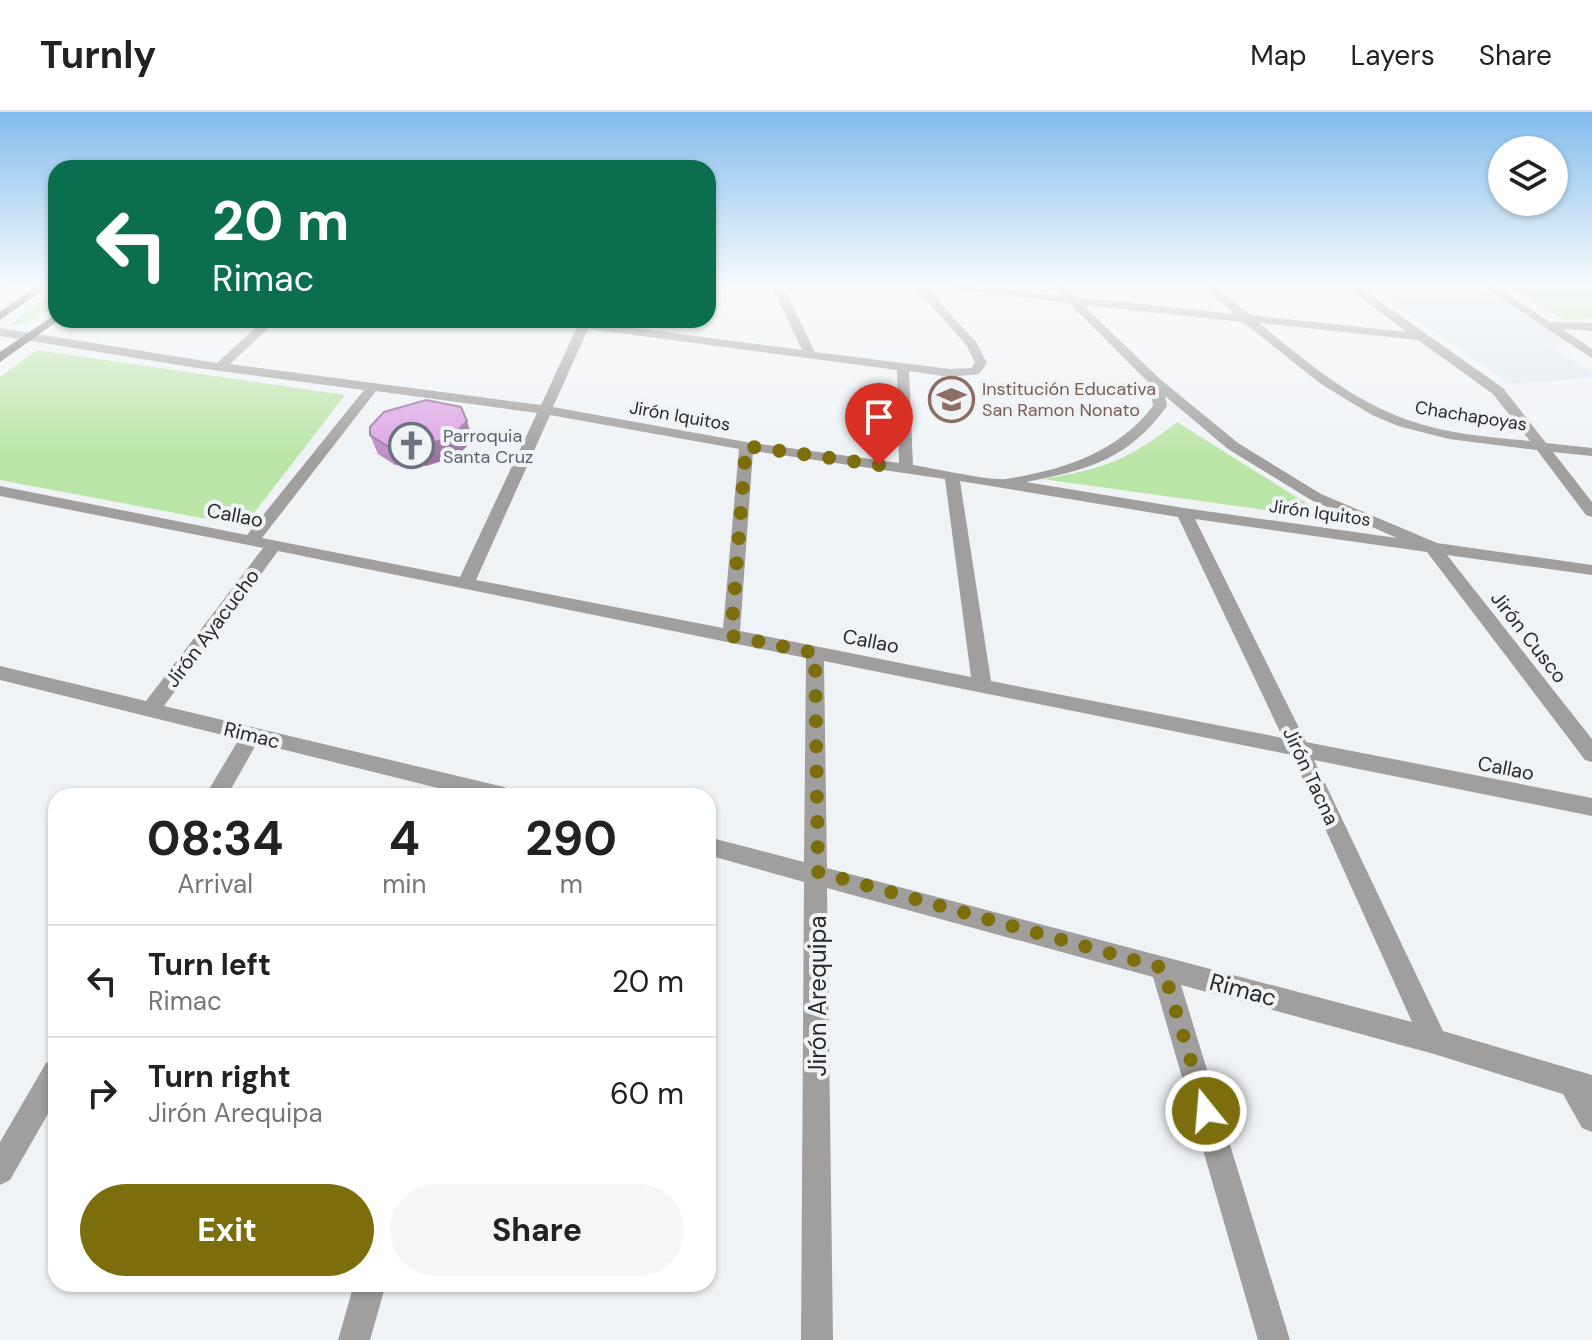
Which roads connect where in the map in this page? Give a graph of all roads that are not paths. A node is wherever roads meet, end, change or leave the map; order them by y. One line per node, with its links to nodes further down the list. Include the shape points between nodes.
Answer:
1 (20, 343): 12 (main road)
2 (70, 343): 13 (street, Jirón Iquitos)
3 (246, 343): 13 (street)
4 (576, 343): 17 (street)
5 (723, 343): 11 (street)
6 (805, 343): 11 (street)
7 (970, 343): 14 (street, via 981,363 975,371)
8 (1115, 343): 15 (street)
9 (1281, 343): 19 (street, Chachapoyas, via 1350,398 1404,424)
10 (1432, 343): 19 (street, via 1498,391)
11 (811, 355): 14 (street)
12 (0, 358)
13 (221, 366): 16 (street, Jirón Iquitos)
14 (903, 367): 21 (street)
15 (1155, 382): 23 (street, via 1160,406 1145,429 1117,451 1086,465); 29 (street, via 1266,469 1316,497)
16 (373, 387): 17 (street, Jirón Iquitos); 27 (street, Jirón Ayacucho)
17 (546, 410): 18 (street, Jirón Iquitos); 31 (street)
18 (746, 446): 21 (street, Jirón Iquitos); 32 (street)
19 (1543, 446): 20 (street, Chachapoyas); 25 (street)
20 (1592, 452)
21 (906, 468): 22 (street, Jirón Iquitos)
22 (952, 475): 23 (street, Jirón Iquitos); 35 (street)
23 (1000, 482): 26 (street, Jirón Iquitos)
24 (0, 491): 27 (street, Callao)
25 (1592, 512)
26 (1184, 513): 29 (street, Jirón Iquitos); 39 (street, Jirón Tacna)
27 (251, 541): 28 (street, Callao)
28 (274, 545): 31 (street, Callao); 37 (street, Jirón Ayacucho)
29 (1432, 547): 30 (street, Jirón Iquitos); 40 (street, Jirón Cusco)
30 (1592, 570)
31 (466, 583): 32 (street, Callao)
32 (731, 636): 33 (street, Callao)
33 (815, 653): 35 (street, Callao); 45 (street, Jirón Arequipa)
34 (7, 675): 36 (street); 37 (street, Rimac)
35 (982, 686): 39 (street, Callao)
36 (0, 693)
37 (150, 710): 38 (street, Rimac)
38 (252, 734): 41 (street); 42 (street, Rimac)
39 (1299, 749): 43 (street, Callao); 47 (street, Jirón Tacna)
40 (1592, 754)
41 (221, 788)
42 (471, 788)
43 (1592, 807)
44 (716, 848): 45 (street, Rimac)
45 (818, 872): 46 (street, Rimac); 54 (street, Jirón Arequipa)
46 (1163, 968): 47 (street, Rimac); 55 (street)
47 (1434, 1041): 49 (street, Rimac)
48 (48, 1087): 51 (street)
49 (1583, 1087): 50 (street)
50 (1592, 1118)
51 (0, 1170)
52 (368, 1292): 53 (street)
53 (354, 1340)
54 (817, 1340)
55 (1274, 1340)

